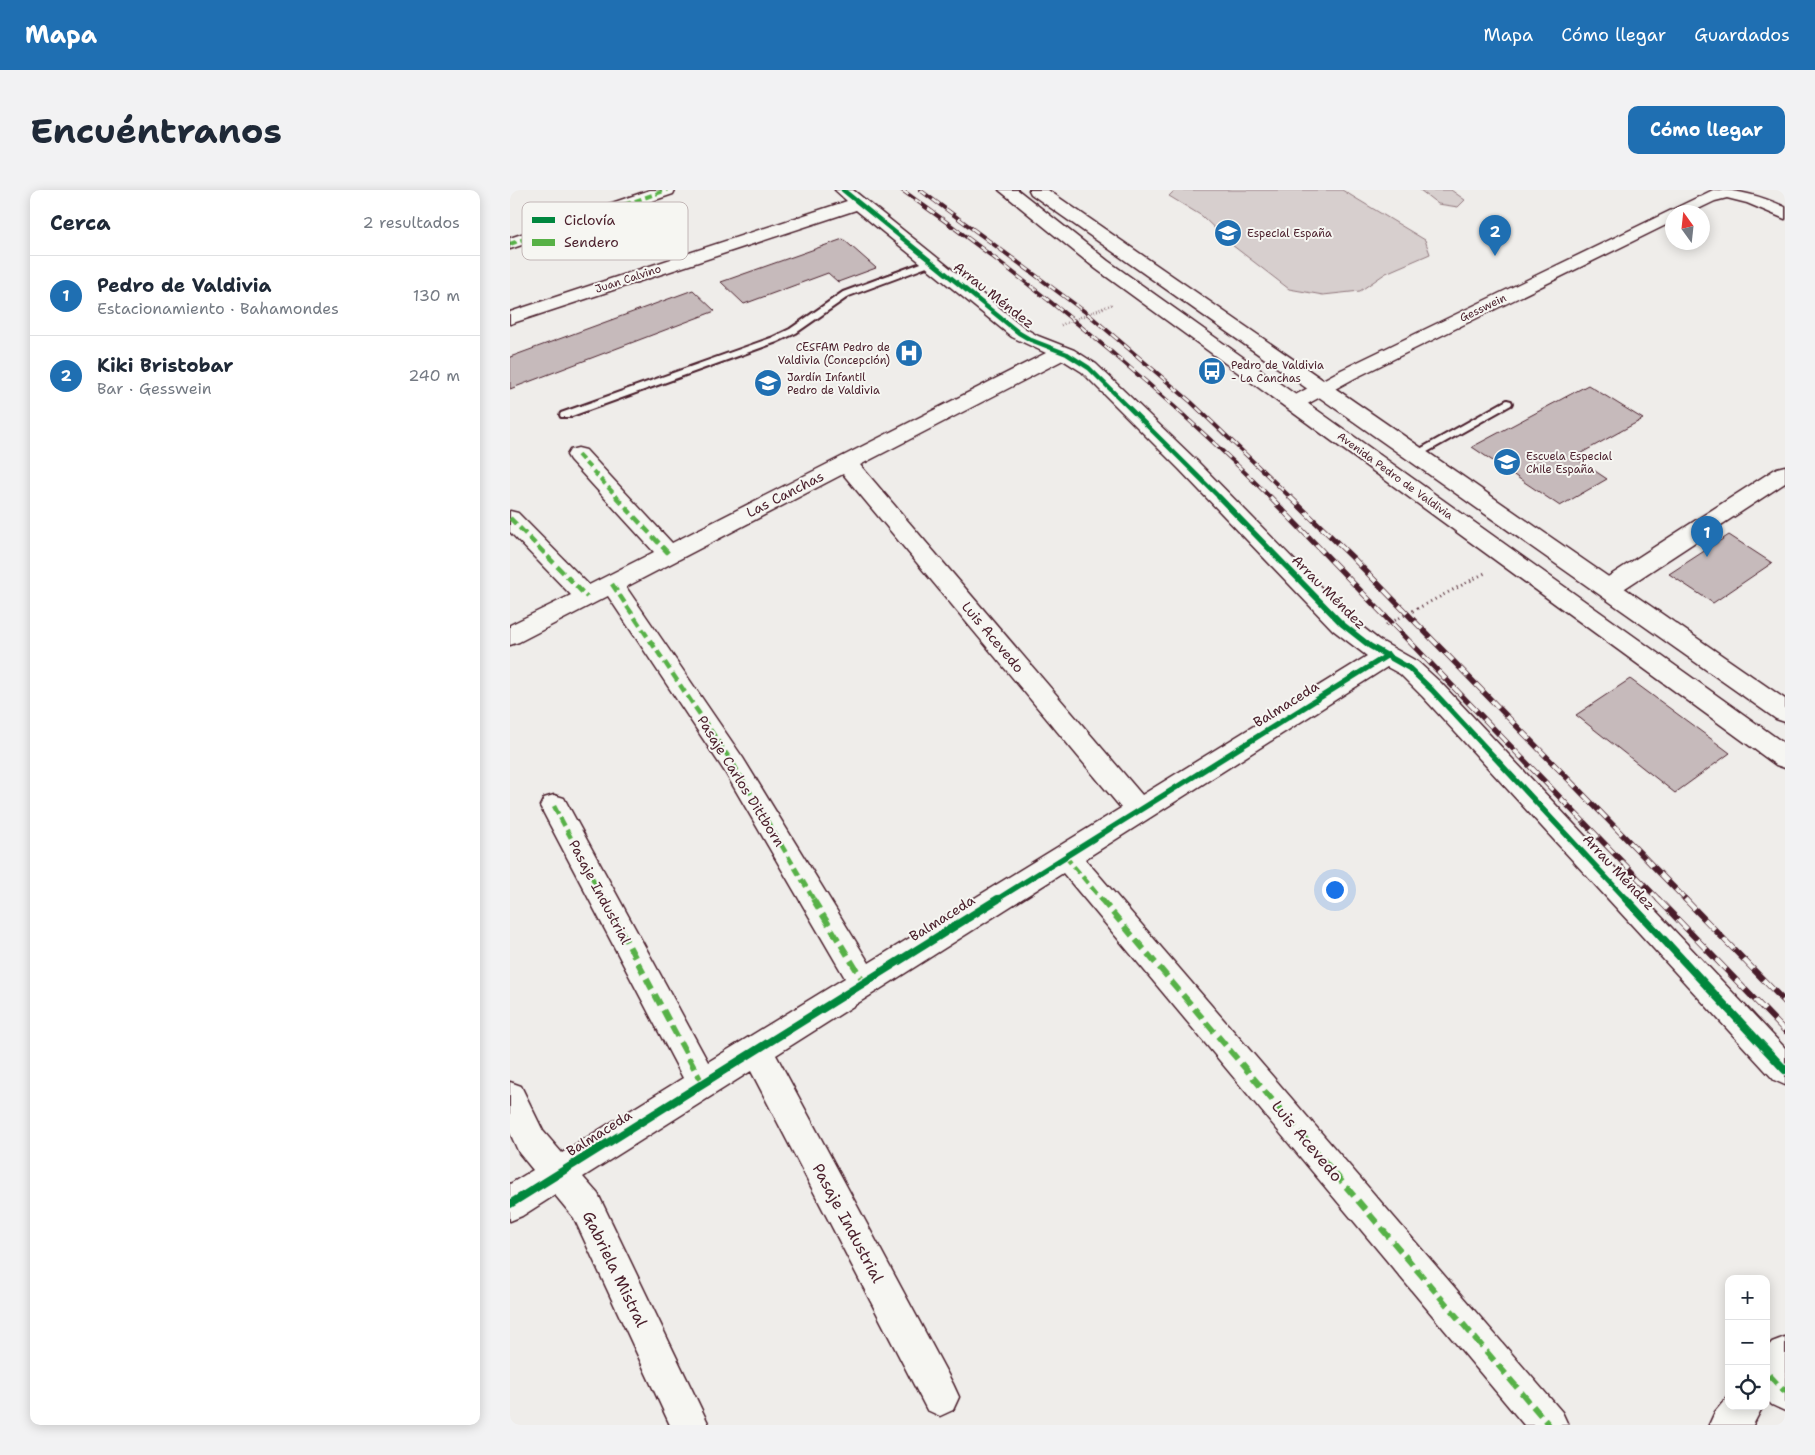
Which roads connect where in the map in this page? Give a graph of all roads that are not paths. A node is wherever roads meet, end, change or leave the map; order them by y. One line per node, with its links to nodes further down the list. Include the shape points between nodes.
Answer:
1 (667, 190): 5 (street)
2 (1007, 190): 18 (street, Avenida Pedro de Valdivia, via 1102,266)
3 (1045, 191): 16 (street)
4 (851, 196): 11 (street, Juan Calvino); 13 (street, Arrau Méndez)
5 (632, 202)
6 (1694, 205): 7 (street, via 1719,193 1730,192 1742,194)
7 (1785, 214)
8 (1665, 219): 16 (street, Gesswein)
9 (522, 240): 10 (street)
10 (510, 244)
11 (688, 254)
12 (672, 260): 14 (street, Juan Calvino)
13 (932, 262): 15 (street, Arrau Méndez, via 1011,327); 19 (lane, via 854,291 774,340)
14 (510, 318)
15 (1061, 353): 22 (street, Las Canchas); 30 (street, Arrau Méndez, via 1089,368 1342,624 1359,639)
16 (1323, 388): 18 (street, Gesswein); 20 (street)
17 (1507, 403): 20 (lane)
18 (1294, 404): 32 (street, Avenida Pedro de Valdivia)
19 (565, 414)
20 (1416, 454): 27 (street)
21 (578, 455): 25 (street)
22 (846, 463): 25 (street, Las Canchas); 34 (street, Luis Acevedo)
23 (1785, 473): 27 (street)
24 (510, 518): 28 (street)
25 (669, 554): 26 (street, Las Canchas)
26 (612, 584): 28 (street, Las Canchas); 36 (street, Pasaje Carlos Dittborn, via 734,765)
27 (1608, 588): 31 (street)
28 (587, 597): 29 (street, Las Canchas)
29 (510, 636)
30 (1388, 655): 34 (street, Balmaceda); 38 (street, Arrau Méndez, via 1409,668 1432,690)
31 (1785, 712)
32 (1785, 758)
33 (554, 806): 39 (street, Pasaje Industrial)
34 (1139, 810): 35 (street, Balmaceda)
35 (1065, 856): 36 (street, Balmaceda); 46 (street, Luis Acevedo)
36 (864, 982): 37 (street, Balmaceda)
37 (756, 1050): 39 (street, Balmaceda); 43 (street, Pasaje Industrial)
38 (1785, 1070)
39 (702, 1083): 41 (street, Balmaceda)
40 (510, 1097): 41 (street, Gabriela Mistral, via 532,1142)
41 (558, 1174): 42 (street, Balmaceda); 45 (street, Gabriela Mistral, via 586,1206)
42 (510, 1204)
43 (940, 1396)
44 (1741, 1410): 47 (street)
45 (690, 1425)
46 (1549, 1425)
47 (1728, 1425)

